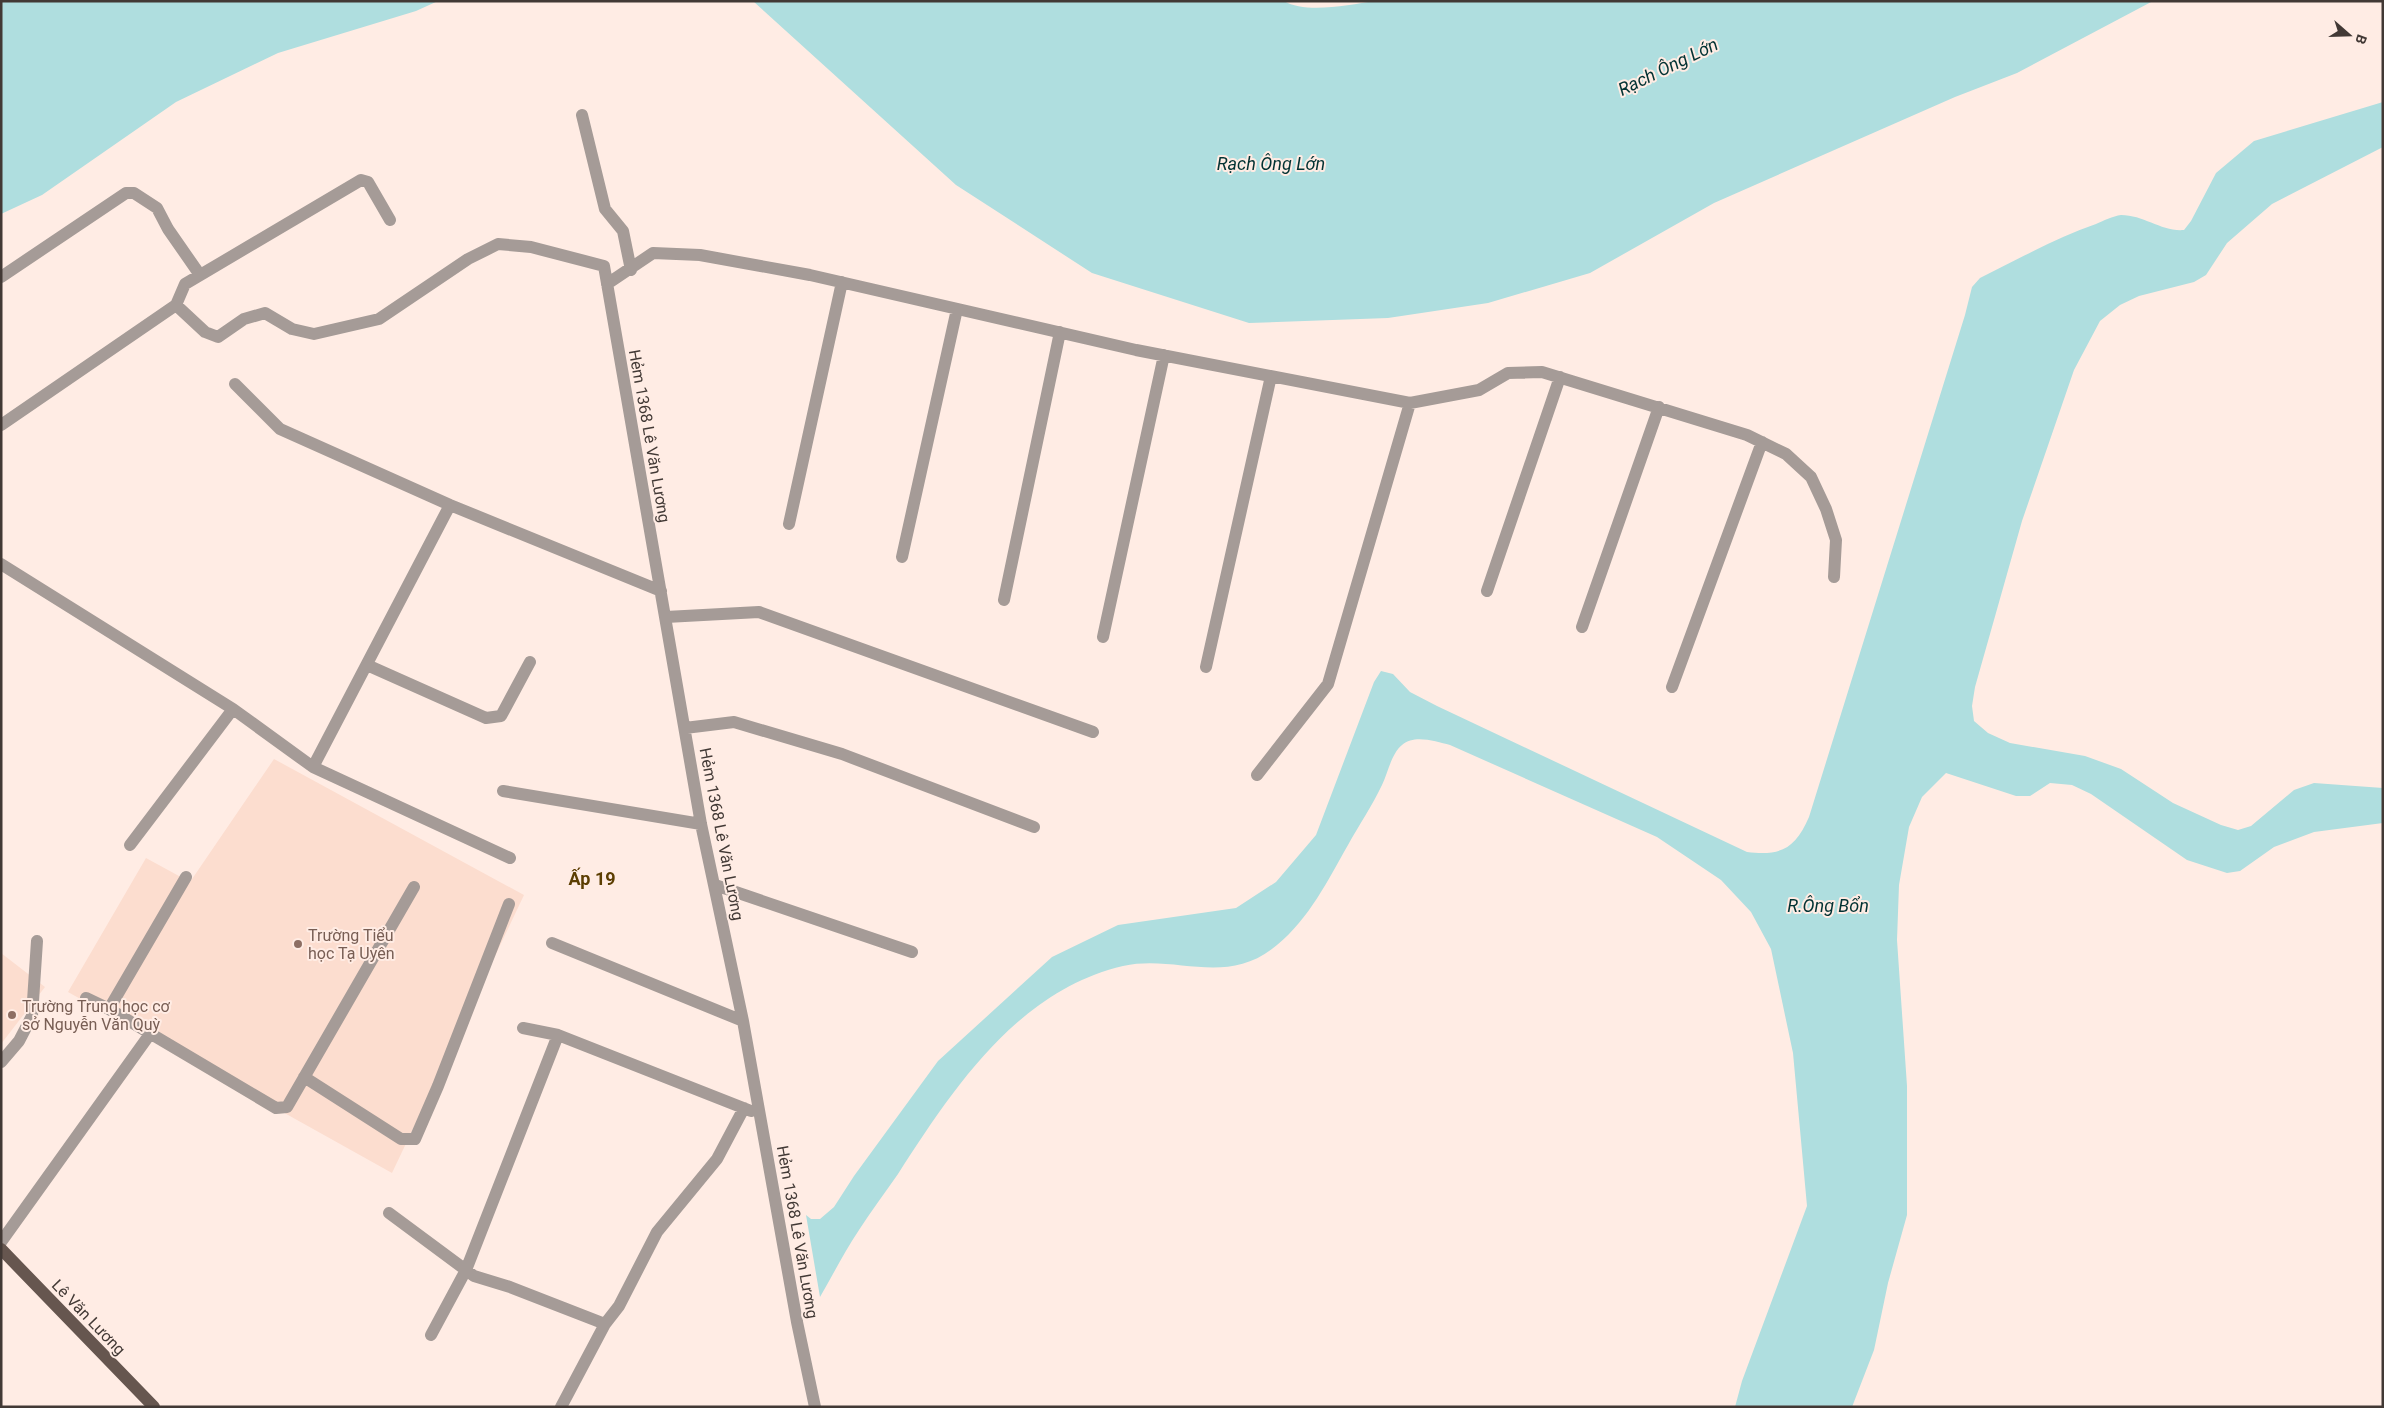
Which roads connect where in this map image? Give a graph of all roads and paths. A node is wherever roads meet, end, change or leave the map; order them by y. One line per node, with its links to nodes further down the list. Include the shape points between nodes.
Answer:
1 (582, 115): 3 (street, via 605,209 623,231)
2 (390, 220): 4 (street, via 368,182 361,180)
3 (631, 270): 6 (street, via 653,253 700,255); 7 (street)
4 (200, 275): 5 (street, via 157,208 134,193 126,193); 8 (street, via 185,284)
5 (1, 277)
6 (842, 282): 9 (street); 20 (street)
7 (607, 284): 8 (street, Hẻm 1368 Lê Văn Lương, via 604,266 531,247 498,244 468,260 379,320 314,334 292,330 264,313 244,319 218,337 205,332); 24 (street, Hẻm 1368 Lê Văn Lương)
8 (176, 305): 17 (street)
9 (957, 308): 10 (street); 21 (street)
10 (1060, 332): 11 (street); 26 (street)
11 (1164, 355): 12 (street); 29 (street)
12 (1271, 376): 15 (street); 32 (street)
13 (1560, 377): 15 (street, via 1542,372 1508,373 1479,390); 16 (street); 25 (street)
14 (236, 384): 19 (street, via 280,429)
15 (1410, 404): 38 (street, via 1328,684)
16 (1659, 407): 18 (street); 28 (street)
17 (1, 425)
18 (1762, 442): 23 (street, via 1786,454 1811,477 1826,508 1836,540); 33 (street)
19 (450, 505): 24 (street); 31 (street)
20 (790, 524)
21 (902, 557)
22 (1, 564): 34 (street)
23 (1834, 577)
24 (661, 591): 27 (street, Hẻm 1368 Lê Văn Lương)
25 (1487, 591)
26 (1004, 600)
27 (666, 618): 35 (street, Hẻm 1368 Lê Văn Lương); 36 (street, via 759,612)
28 (1582, 627)
29 (1103, 637)
30 (530, 662): 31 (street, via 501,716 486,718)
31 (367, 665): 37 (street)
32 (1206, 667)
33 (1672, 687)
34 (233, 710): 37 (street); 42 (street)
35 (685, 728): 40 (street, Hẻm 1368 Lê Văn Lương); 41 (street, via 734,722 842,754)
36 (1093, 732)
37 (313, 767): 43 (street)
38 (1257, 776)
39 (503, 791): 40 (street)
40 (701, 824): 45 (street, Hẻm 1368 Lê Văn Lương)
41 (1034, 826)
42 (130, 845)
43 (510, 858)
44 (186, 877): 52 (street)
45 (715, 885): 50 (street); 53 (street, Hẻm 1368 Lê Văn Lương)
46 (414, 887): 58 (street)
47 (509, 904): 58 (street, via 415,1139 401,1139)
48 (37, 941): 57 (street, via 32,1016 20,1041)
49 (552, 943): 53 (street)
50 (912, 952)
51 (86, 998): 52 (street)
52 (109, 1009): 55 (street)
53 (743, 1021): 60 (street, Hẻm 1368 Lê Văn Lương)
54 (523, 1028): 56 (street)
55 (150, 1034): 58 (street, via 276,1108 287,1107); 62 (street)
56 (558, 1036): 59 (street); 64 (street)
57 (1, 1062)
58 (304, 1077)
59 (744, 1108): 60 (street); 65 (street, via 717,1159 656,1232 619,1306)
60 (760, 1114): 69 (street, Hẻm 1368 Lê Văn Lương)
61 (389, 1213): 64 (street)
62 (1, 1242)
63 (1, 1249): 67 (main road, Lê Văn Lương)
64 (466, 1270): 65 (street, via 474,1276); 66 (street)
65 (605, 1324): 68 (street)
66 (431, 1334)
67 (154, 1407)
68 (561, 1407)
69 (815, 1407)

